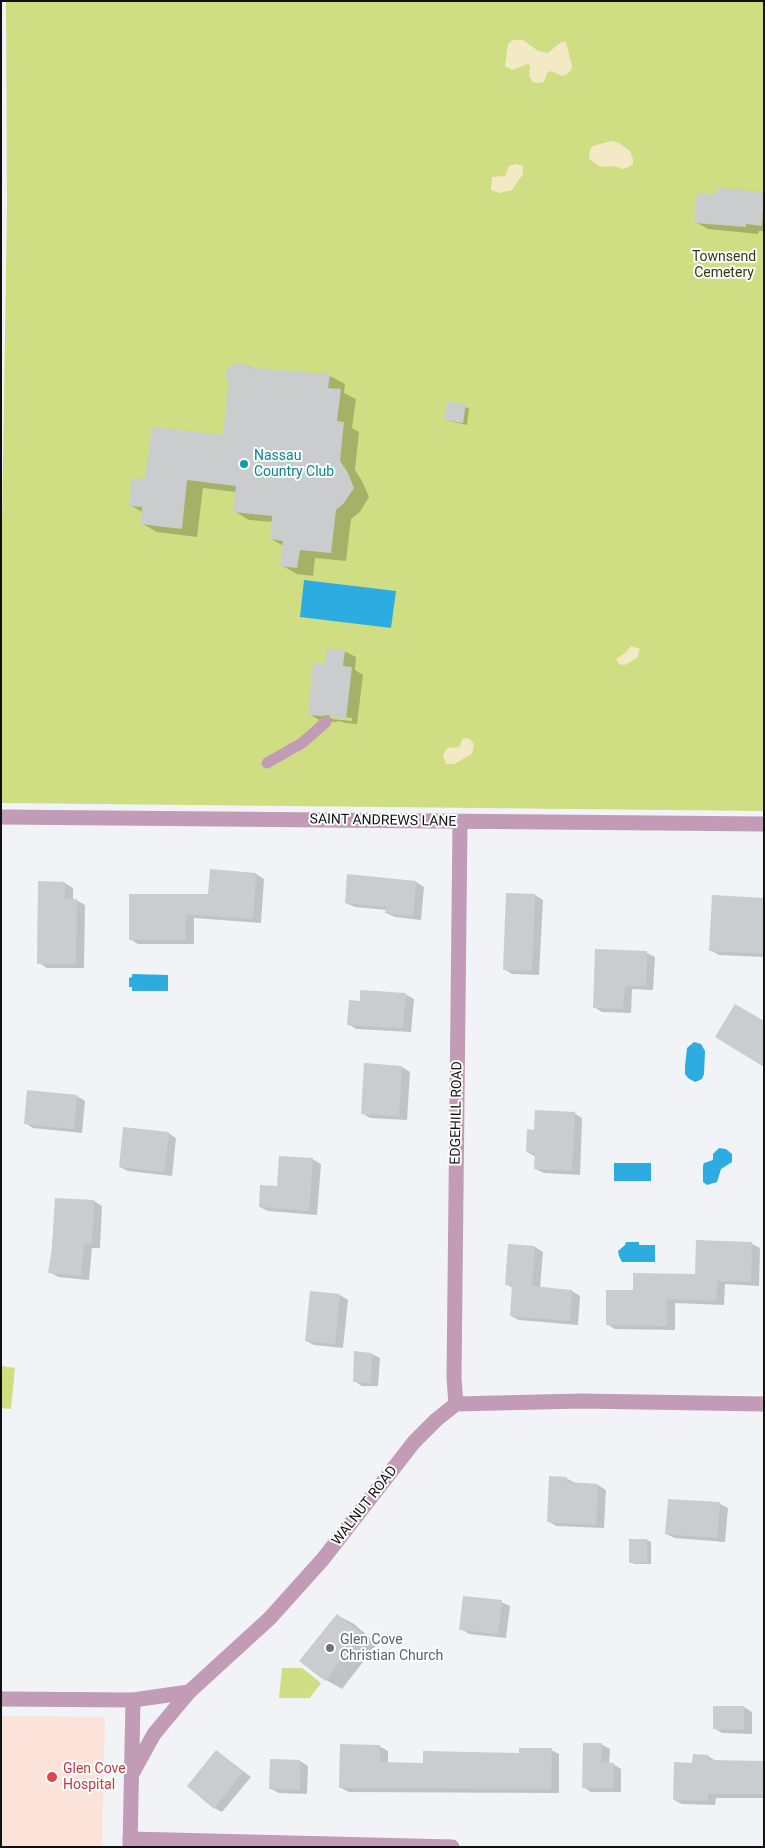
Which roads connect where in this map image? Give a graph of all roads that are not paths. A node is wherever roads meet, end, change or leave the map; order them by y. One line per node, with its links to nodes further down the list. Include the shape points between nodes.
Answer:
1 (326, 722): 2 (lane, via 302,743)
2 (267, 763)
3 (1, 817): 4 (street, SAINT ANDREWS LANE)
4 (460, 822): 5 (street, SAINT ANDREWS LANE); 6 (street, EDGEHILL ROAD)
5 (764, 824)
6 (456, 1404): 7 (street, via 581,1401); 8 (street, WALNUT ROAD, via 414,1442 323,1559 270,1618)
7 (764, 1404)
8 (189, 1692): 10 (street); 11 (street, WALNUT ROAD, via 154,1734)
9 (1, 1699): 10 (street)
10 (133, 1700): 11 (street)
11 (131, 1775): 12 (street)
12 (130, 1843): 13 (street)
13 (452, 1847)

